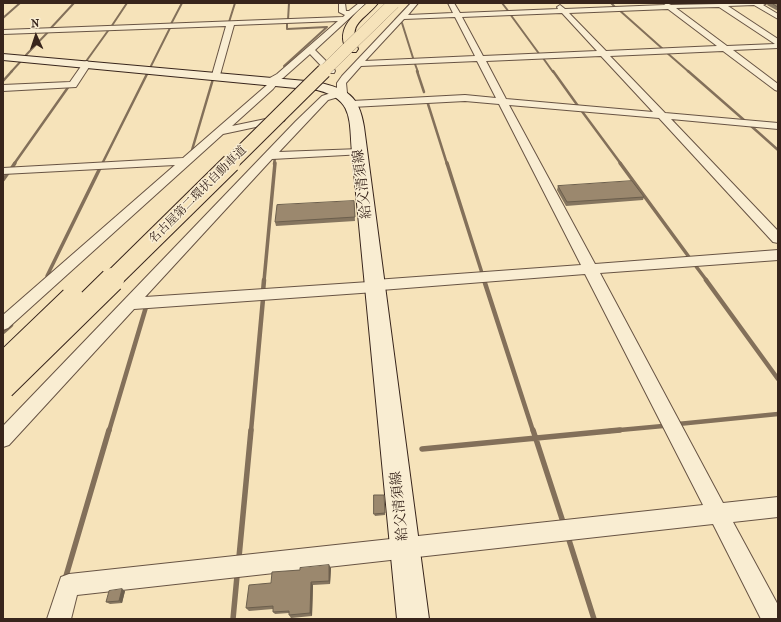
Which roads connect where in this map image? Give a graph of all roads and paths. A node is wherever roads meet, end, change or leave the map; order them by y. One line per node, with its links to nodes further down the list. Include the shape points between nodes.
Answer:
1 (342, 3): 16 (street, via 343,12)
2 (363, 3): 16 (street)
3 (373, 3): 23 (highway, via 348,30)
4 (400, 3): 12 (highway)
5 (415, 3): 12 (street)
6 (451, 3): 15 (street)
7 (557, 3): 13 (street)
8 (755, 3): 9 (street); 10 (street); 17 (street)
9 (763, 3): 14 (street)
10 (719, 4): 11 (street); 20 (street)
11 (667, 5): 13 (street); 22 (street)
12 (392, 9): 15 (street); 26 (street); 56 (highway, 名古屋第二環状自動車道, bridge); 57 (highway, 名古屋第二環状自動車道, bridge)
13 (564, 11): 15 (street); 25 (street)
14 (778, 12)
15 (457, 15): 28 (street)
16 (348, 16): 18 (street); 24 (street)
17 (778, 17)
18 (231, 23): 19 (street); 33 (street)
19 (3, 32)
20 (778, 42)
21 (778, 46): 22 (street)
22 (725, 48): 25 (street); 36 (street)
23 (352, 49)
24 (310, 50): 32 (street); 34 (street)
25 (604, 54): 28 (street); 40 (street)
26 (366, 55): 29 (street); 31 (street)
27 (3, 57): 30 (main road)
28 (480, 59): 31 (street); 38 (street)
29 (342, 60)
30 (87, 64): 33 (main road); 35 (street, via 73,85)
31 (357, 64): 37 (street, via 341,83)
32 (331, 71)
33 (216, 75): 34 (main road)
34 (271, 81): 37 (main road, via 329,88); 44 (street, via 270,87)
35 (3, 88)
36 (778, 88)
37 (347, 99): 38 (street); 42 (street, via 325,98); 45 (main road, 給父清須線)
38 (502, 100): 40 (street); 51 (street)
39 (291, 110): 42 (street)
40 (663, 116): 43 (street); 49 (street)
41 (284, 118): 44 (street)
42 (300, 123): 46 (street)
43 (778, 126)
44 (219, 132): 47 (street)
45 (360, 152): 46 (street); 52 (main road, 給父清須線)
46 (268, 156): 53 (street)
47 (186, 161): 48 (street); 54 (street)
48 (3, 171)
49 (778, 239)
50 (778, 255): 51 (street)
51 (590, 269): 52 (street); 60 (street)
52 (375, 286): 53 (street); 61 (main road, 給父清須線)
53 (128, 304): 58 (street)
54 (9, 314): 55 (street)
55 (3, 324)
56 (3, 365)
57 (3, 387)
58 (3, 439)
59 (778, 507): 60 (street)
60 (718, 514): 61 (street); 64 (street)
61 (405, 548): 62 (street, via 69,585); 63 (main road, 給父清須線)
62 (59, 619)
63 (413, 619)
64 (773, 619)

